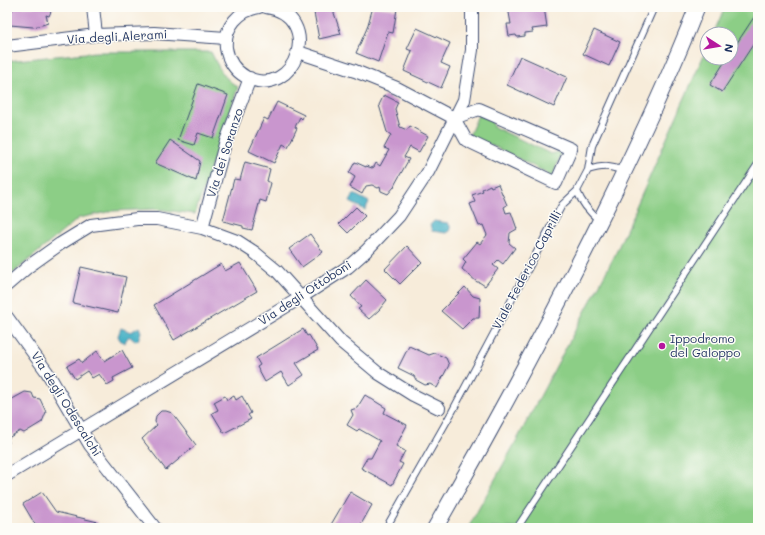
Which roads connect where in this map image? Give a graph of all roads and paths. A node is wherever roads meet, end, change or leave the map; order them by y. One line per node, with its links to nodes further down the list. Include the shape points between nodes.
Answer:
1 (93, 7): 7 (street)
2 (259, 7): 8 (street, via 239,15 231,25)
3 (472, 7): 12 (street, Via degli Ottoboni, via 469,72 464,100)
4 (654, 7): 14 (lane, Viale Federico Caprilli, via 592,146)
5 (697, 7): 15 (street)
6 (273, 8): 10 (street, via 287,16 295,26 299,39)
7 (96, 35): 8 (street, Via degli Alerami, via 154,33); 9 (street, Via degli Alerami)
8 (226, 38): 11 (street, via 231,62 239,72)
9 (7, 46)
10 (298, 52): 11 (street, via 291,67 278,77 266,80); 12 (street, via 396,88)
11 (250, 78): 18 (street, Via dei Soranzo, via 226,144)
12 (454, 118): 12 (street, via 466,140 556,183 571,149 479,109); 20 (street, Via degli Ottoboni, via 428,172 399,216 348,266)
13 (758, 164): 28 (lane)
14 (588, 170): 15 (lane, via 601,166); 16 (lane, Viale Federico Caprilli)
15 (625, 171): 17 (street)
16 (576, 191): 17 (lane, via 581,202); 26 (lane, Viale Federico Caprilli, via 562,205 452,412)
17 (600, 221): 27 (street, via 530,358)
18 (202, 228): 19 (street, via 158,219 91,225 29,266); 20 (street, via 236,241 254,252 277,271)
19 (7, 285)
20 (300, 298): 22 (street, via 341,342 373,369 413,395); 23 (street, Via degli Ottoboni)
21 (7, 317): 23 (street, Via degli Odescalchi, via 47,372)
22 (439, 408)
23 (81, 431): 24 (street, Via degli Ottoboni); 25 (street, Via degli Odescalchi)
24 (7, 475)
25 (155, 528)
26 (386, 528)
27 (435, 528)
28 (517, 528)

